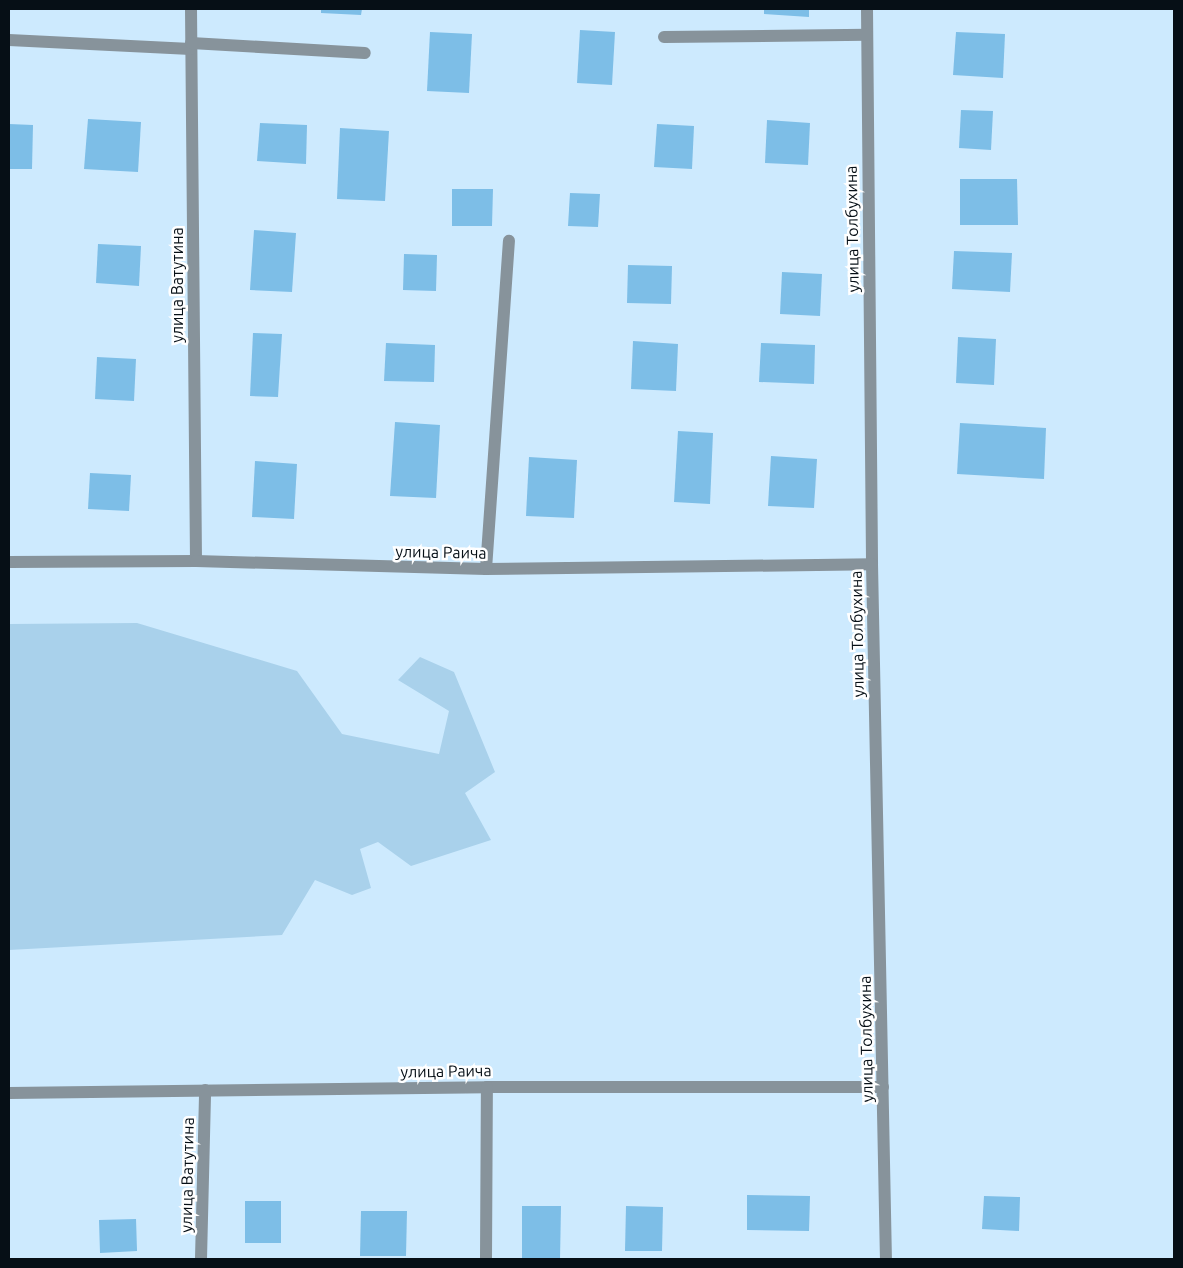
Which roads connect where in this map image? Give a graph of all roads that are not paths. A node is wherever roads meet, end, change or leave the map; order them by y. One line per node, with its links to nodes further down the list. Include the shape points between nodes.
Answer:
1 (191, 9): 6 (street, улица Ватутина)
2 (867, 9): 3 (street, улица Толбухина)
3 (867, 36): 4 (street); 11 (street, улица Толбухина)
4 (664, 37)
5 (9, 40): 6 (street)
6 (191, 46): 7 (street); 9 (street, улица Ватутина)
7 (365, 53)
8 (509, 241): 12 (street)
9 (196, 561): 10 (street, улица Раича); 12 (street, улица Раича)
10 (9, 562)
11 (872, 564): 12 (street, улица Раича); 14 (street, улица Толбухина)
12 (486, 569)
13 (487, 1087): 14 (street, улица Раича); 15 (street, улица Раича); 18 (street)
14 (883, 1087): 19 (street, улица Толбухина)
15 (205, 1090): 16 (street, улица Раича); 17 (street, улица Ватутина)
16 (9, 1093)
17 (201, 1259)
18 (486, 1259)
19 (886, 1259)

